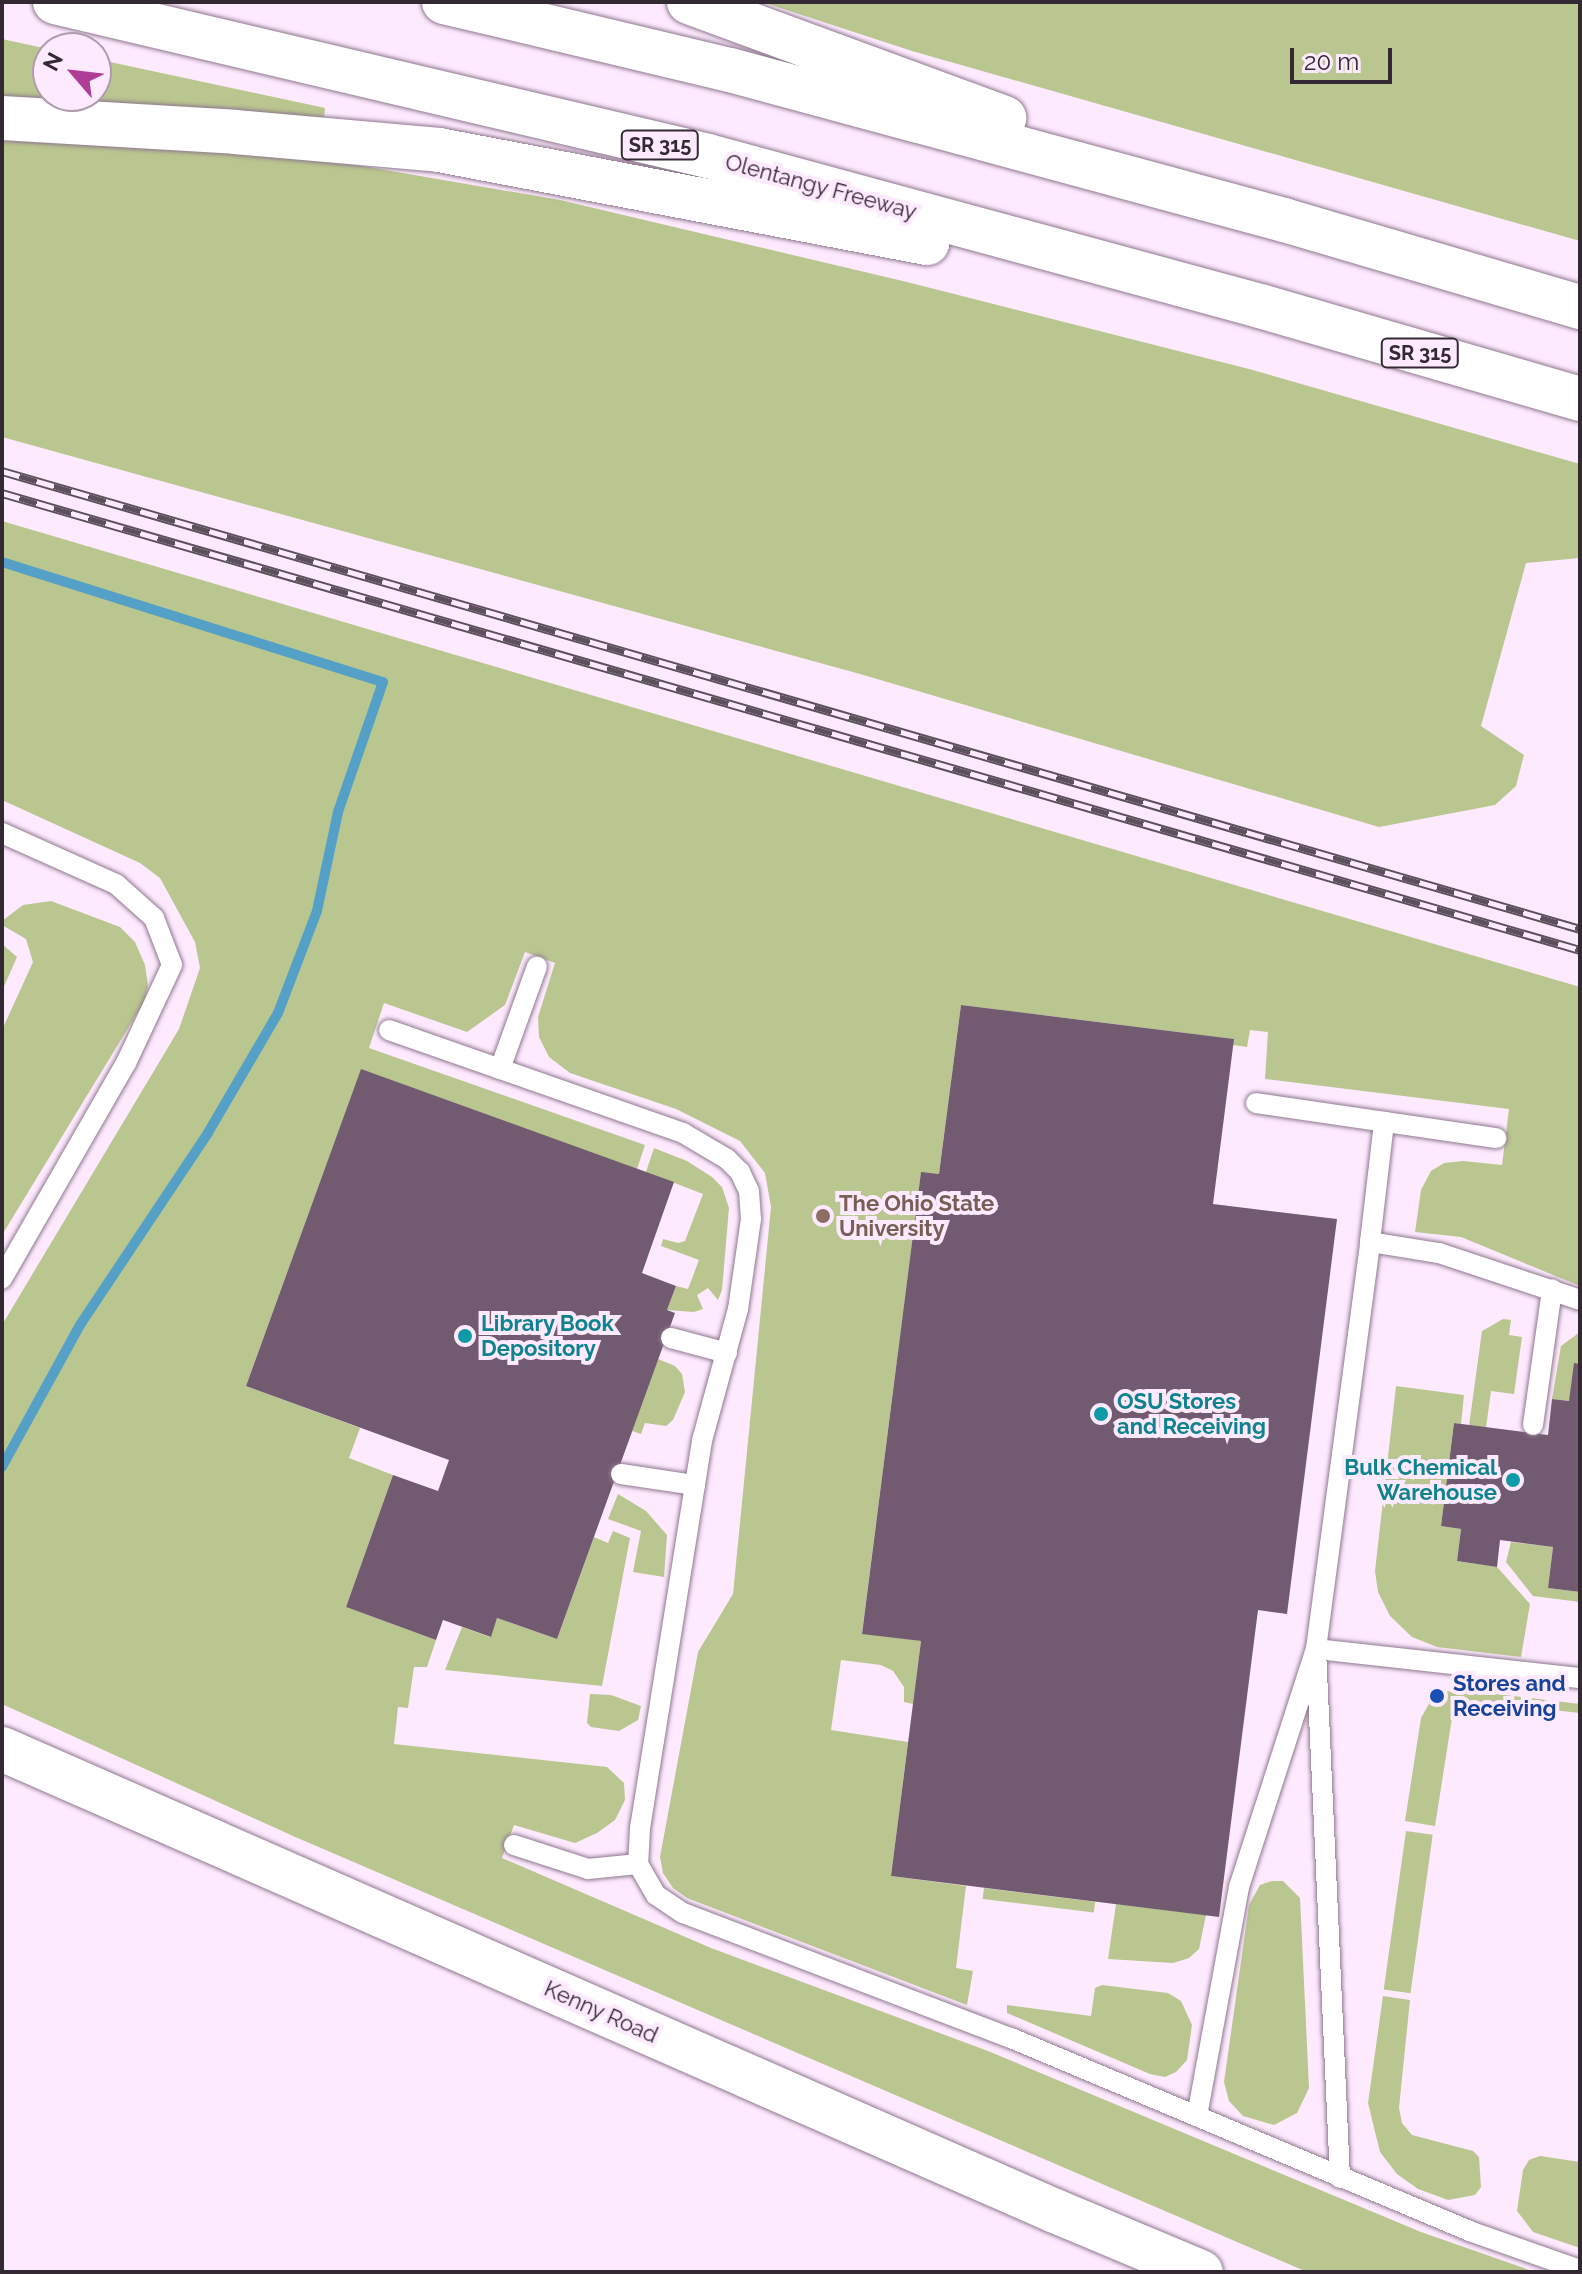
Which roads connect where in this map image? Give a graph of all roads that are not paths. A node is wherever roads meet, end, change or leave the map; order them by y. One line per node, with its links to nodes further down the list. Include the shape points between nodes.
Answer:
1 (55, 2): 6 (main road, Olentangy Freeway / SR 315, via 708,156)
2 (444, 2): 5 (main road, via 730,70)
3 (689, 2): 5 (main road)
4 (2, 118): 6 (main road, via 439,150)
5 (1284, 220): 7 (main road)
6 (1260, 306): 8 (main road, Olentangy Freeway / SR 315)
7 (1580, 307)
8 (1580, 399)
9 (2, 833): 17 (lane, via 116,884 154,918 172,965 126,1063)
10 (537, 966): 12 (lane)
11 (389, 1030): 12 (lane)
12 (500, 1069): 21 (lane, via 683,1133 740,1172 749,1191 751,1219)
13 (1256, 1103): 14 (lane)
14 (1384, 1122): 15 (lane); 16 (lane)
15 (1496, 1138)
16 (1370, 1242): 18 (lane, via 1439,1253); 25 (lane)
17 (2, 1279)
18 (1552, 1289): 19 (lane); 22 (lane)
19 (1580, 1300)
20 (671, 1338): 21 (lane)
21 (727, 1353): 24 (lane)
22 (1533, 1425)
23 (621, 1474): 24 (lane)
24 (695, 1485): 29 (lane)
25 (1316, 1649): 26 (lane); 30 (lane, via 1239,1887); 31 (lane)
26 (1580, 1678)
27 (2, 1749): 33 (main road, Kenny Road)
28 (514, 1845): 29 (lane, via 588,1869)
29 (638, 1864): 30 (lane, via 656,1895 683,1913 1011,2038)
30 (1197, 2116): 31 (lane)
31 (1340, 2178): 32 (lane)
32 (1580, 2270)
33 (1201, 2272)

